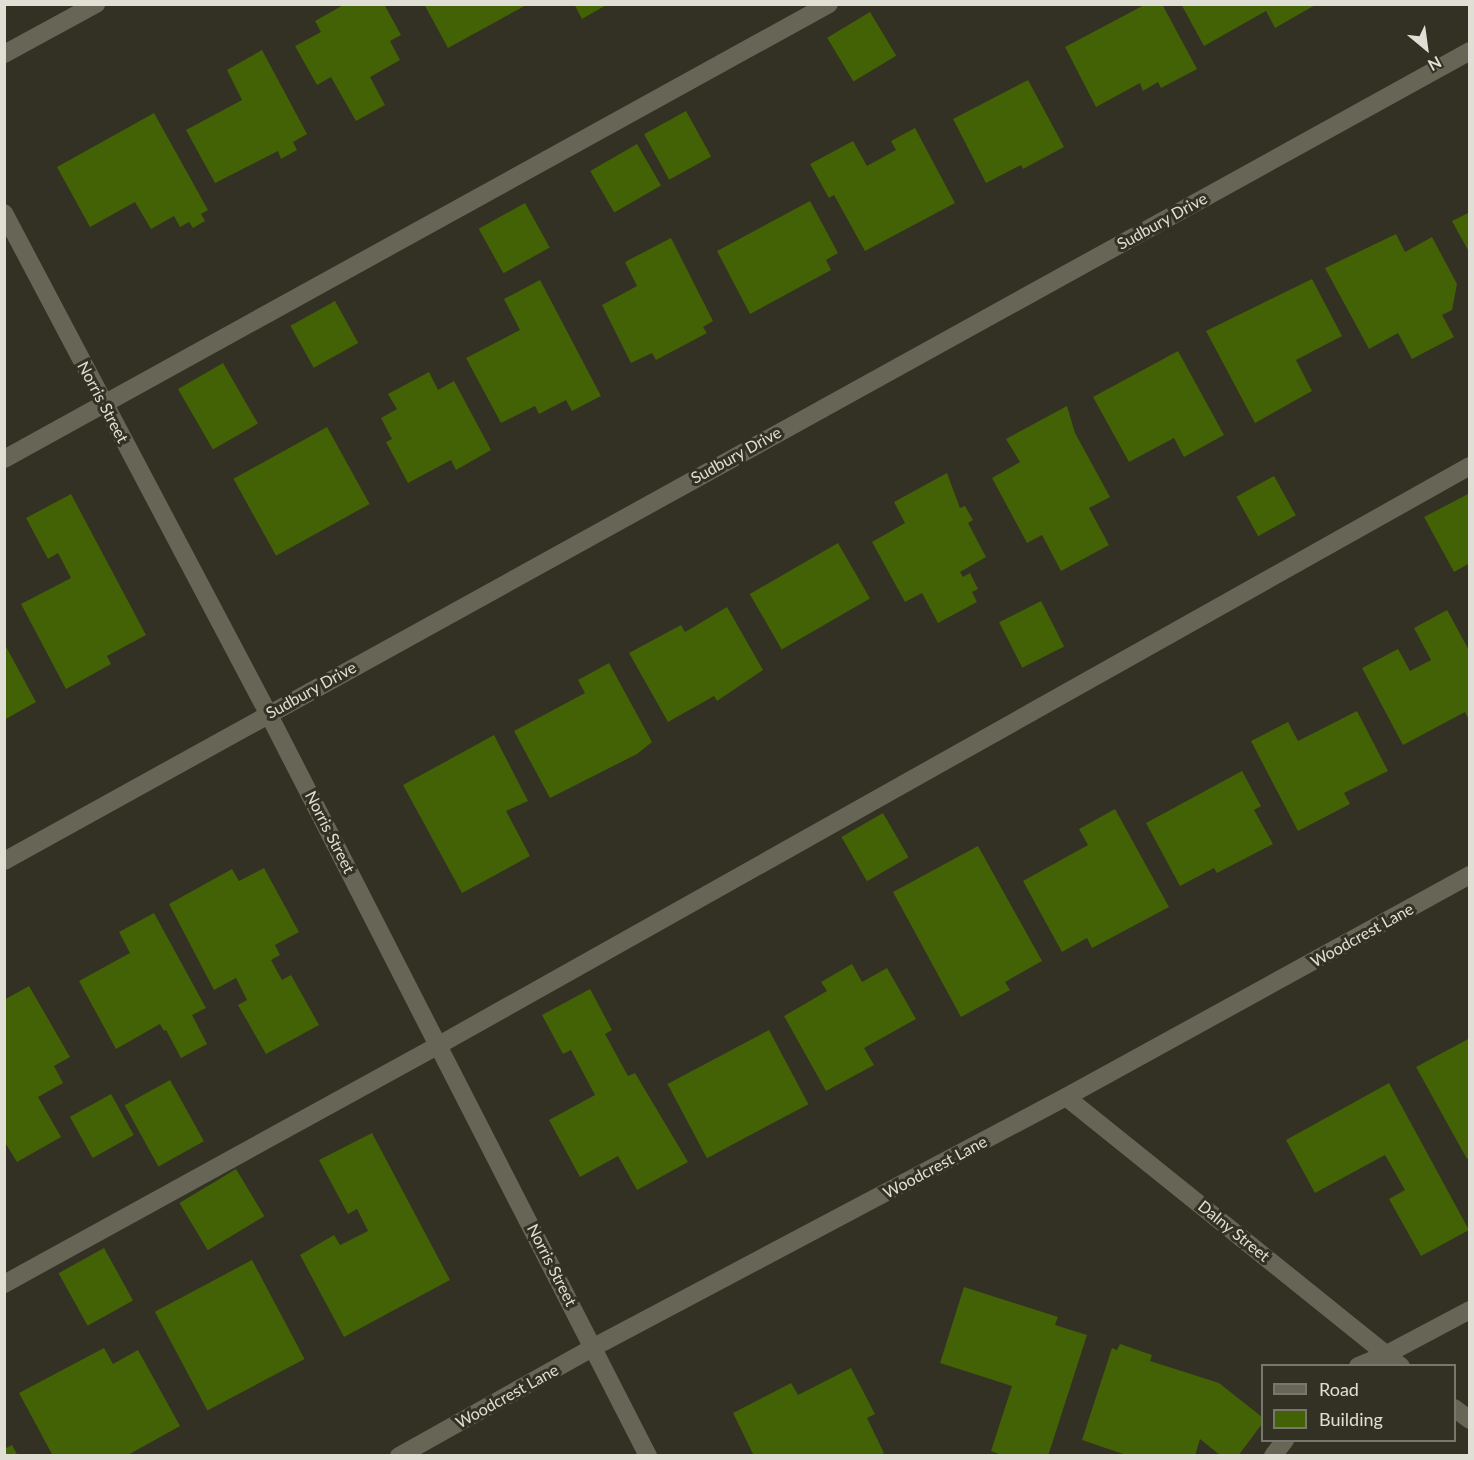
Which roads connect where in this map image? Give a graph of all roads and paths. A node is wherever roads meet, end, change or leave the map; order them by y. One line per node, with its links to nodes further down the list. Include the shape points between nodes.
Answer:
1 (96, 4): 4 (street)
2 (829, 4): 6 (street)
3 (1470, 51): 9 (street, Sudbury Drive)
4 (4, 54)
5 (4, 213): 6 (street, Norris Street)
6 (104, 403): 7 (street); 9 (street, Norris Street)
7 (4, 459)
8 (1470, 465): 12 (street)
9 (268, 713): 10 (street, Sudbury Drive); 12 (street, Norris Street)
10 (4, 861)
11 (1470, 875): 13 (street, Woodcrest Lane)
12 (439, 1045): 14 (street); 16 (street, Norris Street)
13 (1066, 1097): 16 (street, Woodcrest Lane); 17 (street, Dalny Street)
14 (4, 1284)
15 (1470, 1310): 17 (street)
16 (594, 1347): 22 (street, Woodcrest Lane); 23 (street, Norris Street)
17 (1394, 1360): 18 (street)
18 (1365, 1364)
19 (1456, 1409): 20 (street)
20 (1470, 1420)
21 (1283, 1442): 24 (street)
22 (399, 1455)
23 (648, 1455)
24 (1273, 1455)

